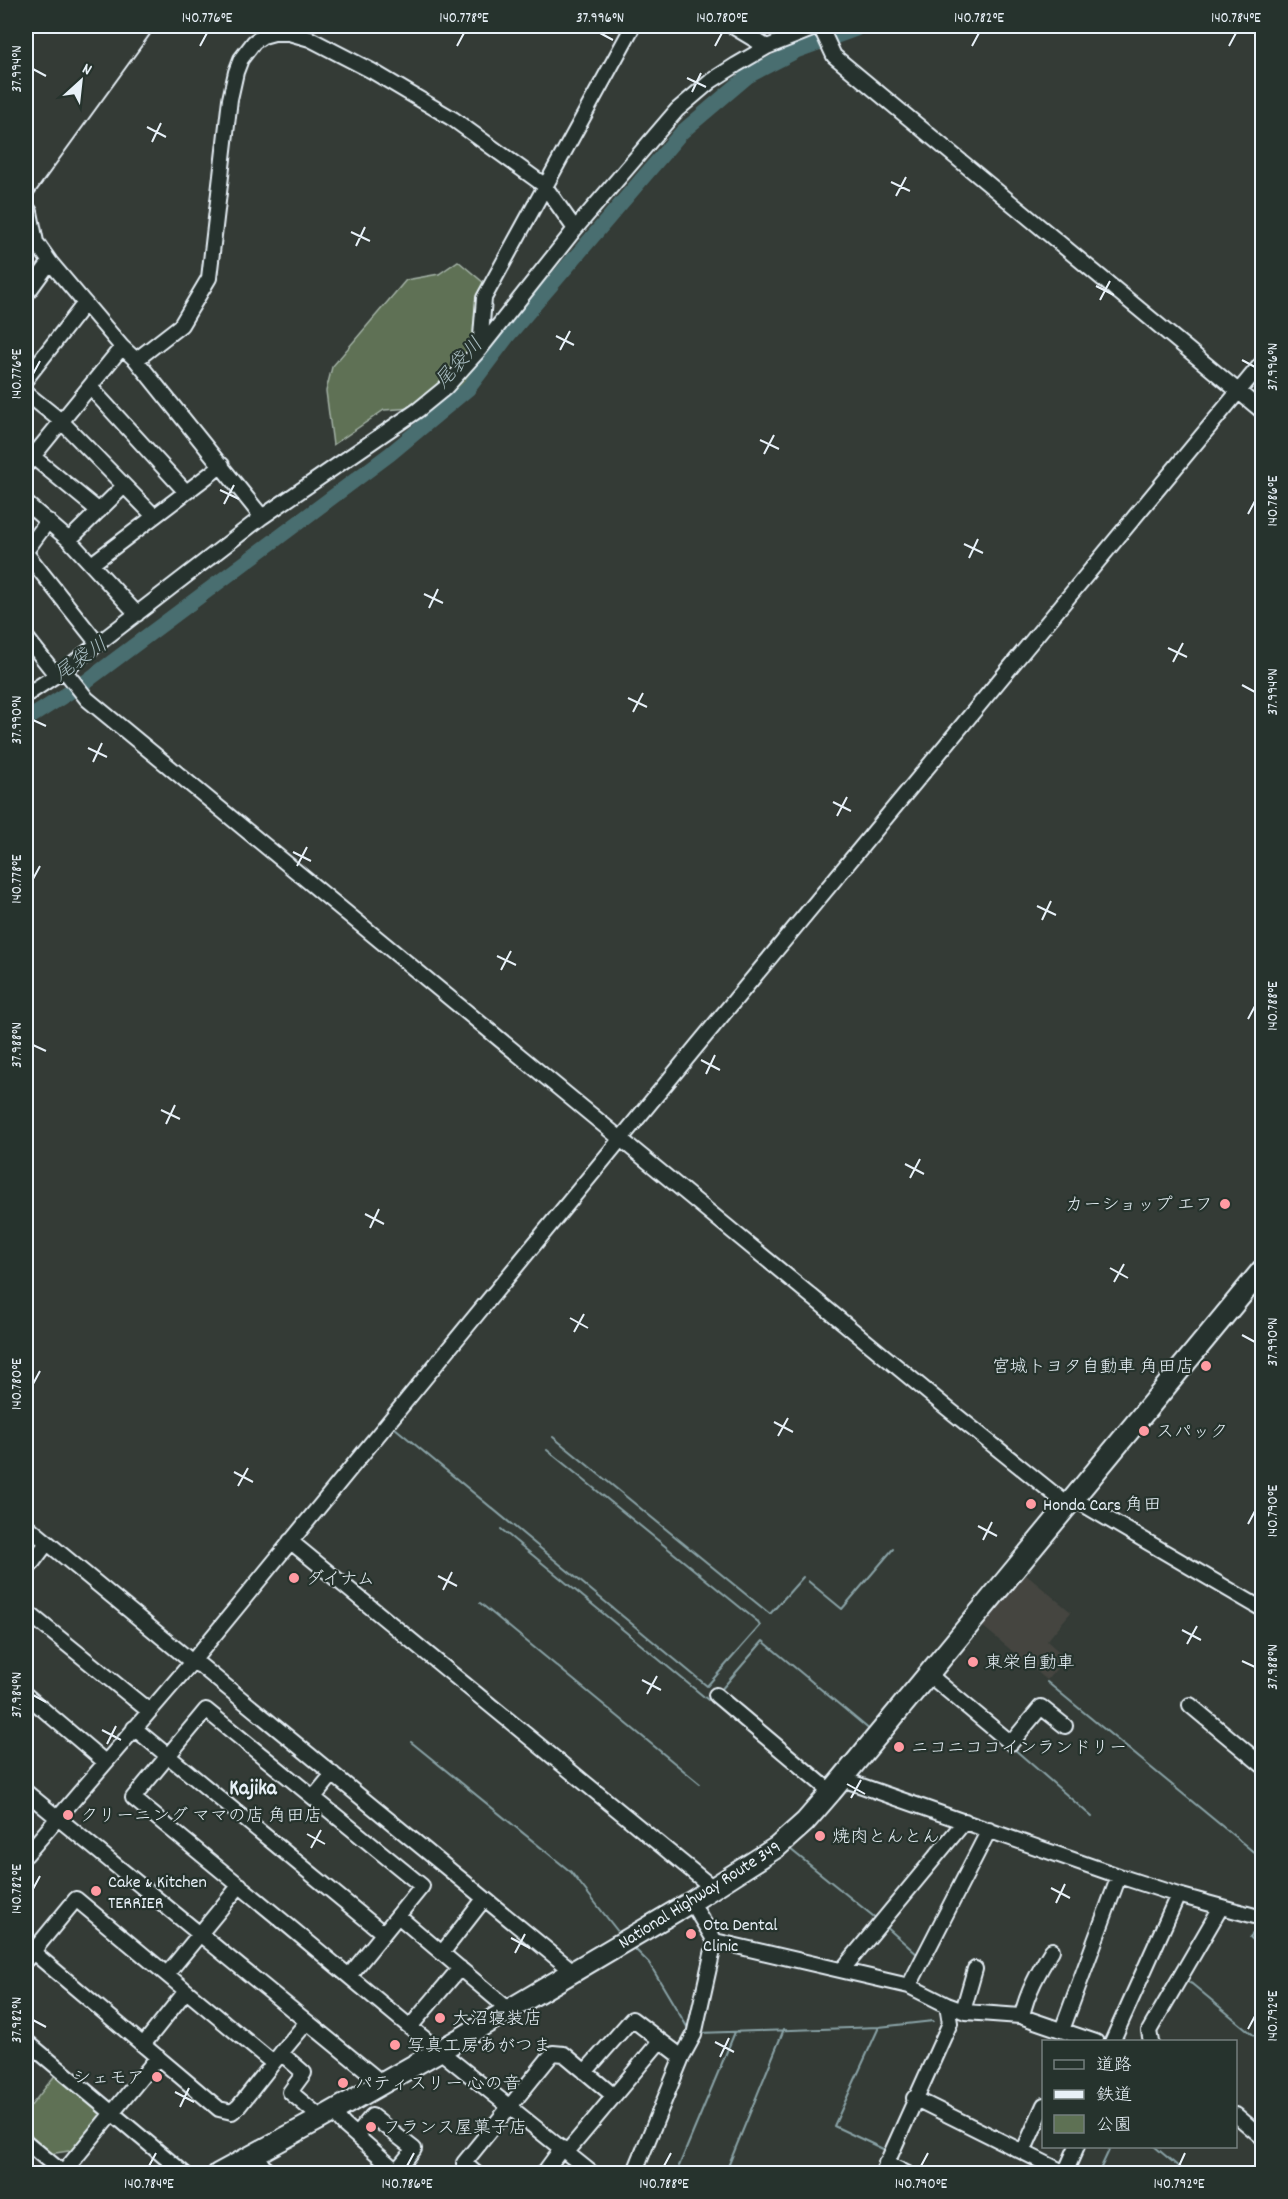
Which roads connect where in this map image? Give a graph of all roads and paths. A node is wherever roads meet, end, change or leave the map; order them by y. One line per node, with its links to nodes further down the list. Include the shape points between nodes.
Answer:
1 (633, 26): 5 (street)
2 (732, 26): 4 (street)
3 (821, 27): 4 (street); 17 (street, via 834,56)
4 (767, 46): 7 (street, via 711,81 677,110)
5 (544, 185): 7 (street); 12 (street, via 484,298); 13 (street, via 453,119 372,71 310,39 289,33 263,36 248,48 236,72 209,278 181,325)
6 (26, 206): 8 (street, via 36,242)
7 (575, 229): 12 (street)
8 (50, 262): 9 (street); 10 (street)
9 (26, 295)
10 (85, 303): 11 (street); 15 (street)
11 (122, 347): 13 (street); 16 (street)
12 (480, 349): 28 (street, via 445,388 418,410)
13 (136, 360): 22 (street)
14 (1263, 363): 17 (street)
15 (26, 379)
16 (90, 387): 20 (street); 24 (street)
17 (1239, 392): 19 (street); 38 (street)
18 (26, 393): 20 (street)
19 (1263, 411)
20 (61, 421): 21 (street); 23 (street)
21 (29, 460): 26 (street)
22 (222, 465): 24 (street); 28 (street)
23 (124, 486): 26 (street); 27 (street)
24 (186, 492): 27 (street)
25 (26, 504): 29 (street)
26 (99, 511): 30 (street)
27 (154, 516): 32 (street)
28 (262, 517): 33 (street)
29 (48, 521): 30 (street); 31 (street)
30 (69, 540): 32 (street)
31 (26, 552): 35 (street)
32 (93, 563): 33 (street)
33 (137, 614): 35 (street)
34 (26, 637): 36 (street)
35 (98, 644): 36 (street)
36 (63, 674): 37 (street); 38 (street)
37 (26, 695)
38 (621, 1139): 40 (street); 42 (street)
39 (1263, 1270): 40 (highway, National Highway Route 349)
40 (1071, 1502): 45 (street); 48 (highway, National Highway Route 349)
41 (26, 1525): 43 (street)
42 (290, 1541): 47 (street); 68 (street)
43 (47, 1544): 44 (street); 47 (street)
44 (26, 1571)
45 (1263, 1609)
46 (26, 1611): 52 (street)
47 (192, 1662): 52 (street); 58 (street)
48 (928, 1674): 53 (street, via 1011,1743 1041,1707); 59 (highway, National Highway Route 349)
49 (26, 1695): 56 (street)
50 (716, 1695): 59 (street)
51 (1190, 1705): 57 (street)
52 (149, 1711): 54 (street)
53 (1065, 1726)
54 (134, 1728): 55 (street); 56 (street)
55 (168, 1756): 61 (street, via 206,1710); 67 (street, via 133,1798); 75 (street)
56 (105, 1762): 62 (street)
57 (1263, 1765)
58 (333, 1774): 61 (street); 70 (street)
59 (837, 1785): 63 (street); 68 (highway, National Highway Route 349, via 788,1838)
60 (26, 1792): 62 (street)
61 (314, 1797): 73 (street, via 422,1886)
62 (56, 1818): 65 (street); 76 (street)
63 (965, 1821): 64 (street); 83 (street)
64 (989, 1830): 66 (street); 87 (street)
65 (26, 1855)
66 (1119, 1876): 69 (street); 95 (street)
67 (240, 1885): 76 (street); 86 (street)
68 (713, 1888): 71 (highway, National Highway Route 349)
69 (1178, 1895): 72 (street); 98 (street)
70 (484, 1899): 79 (street); 84 (street)
71 (691, 1902): 77 (street); 84 (highway, National Highway Route 349)
72 (1221, 1906): 74 (street); 96 (street)
73 (398, 1916): 75 (street); 79 (street)
74 (1263, 1918)
75 (383, 1933): 86 (street)
76 (198, 1935): 85 (street); 93 (street)
77 (715, 1941): 83 (street); 104 (street, via 694,2035)
78 (1052, 1950): 92 (street, via 1024,2003)
79 (442, 1953): 81 (street)
80 (29, 1956): 85 (street, via 76,1899); 101 (street)
81 (460, 1968): 90 (street); 94 (street)
82 (975, 1969): 91 (street)
83 (842, 1970): 87 (street)
84 (574, 1972): 90 (highway, National Highway Route 349)
85 (167, 1974): 88 (street)
86 (349, 1976): 94 (street)
87 (909, 1986): 89 (street)
88 (186, 1991): 101 (street); 105 (street)
89 (946, 2005): 91 (street); 109 (street, via 950,2023)
90 (508, 2009): 102 (highway, National Highway Route 349)
91 (963, 2011): 92 (street)
92 (1022, 2016): 95 (street)
93 (306, 2023): 105 (street); 107 (street)
94 (410, 2027): 102 (street)
95 (1069, 2035): 97 (street)
96 (1148, 2038)
97 (1088, 2040)
98 (1113, 2040)
99 (660, 2041): 104 (street); 106 (street, via 632,2019); 108 (street)
100 (27, 2045): 112 (street)
101 (143, 2045): 103 (street)
102 (441, 2050): 107 (highway, National Highway Route 349); 110 (street)
103 (158, 2057): 105 (street, via 225,2112 239,2106); 112 (street)
104 (682, 2057): 131 (street)
105 (277, 2058): 113 (street, via 304,2073 290,2092 314,2112)
106 (585, 2072): 108 (street); 110 (street, via 564,2054 553,2053)
107 (382, 2083): 113 (highway, National Highway Route 349)
108 (614, 2096): 119 (street)
109 (914, 2098): 120 (street); 122 (street)
110 (510, 2106): 119 (street); 128 (street, via 464,2163)
111 (1042, 2109): 120 (street)
112 (112, 2113): 117 (street, via 63,2173); 125 (street)
113 (326, 2116): 115 (street); 121 (highway, National Highway Route 349)
114 (1237, 2116): 116 (street)
115 (357, 2135): 123 (street); 123 (street, via 372,2116 414,2149)
116 (1263, 2137)
117 (26, 2142)
118 (1076, 2148): 124 (street)
119 (565, 2150): 129 (street); 130 (street)
120 (1023, 2152): 124 (street)
121 (255, 2154): 126 (highway, National Highway Route 349); 127 (street)
122 (884, 2168): 132 (street)
123 (399, 2172)
124 (1063, 2173)
125 (185, 2174)
126 (218, 2174)
127 (273, 2174)
128 (477, 2174)
129 (543, 2174)
130 (593, 2174)
131 (634, 2174)
132 (908, 2174)

